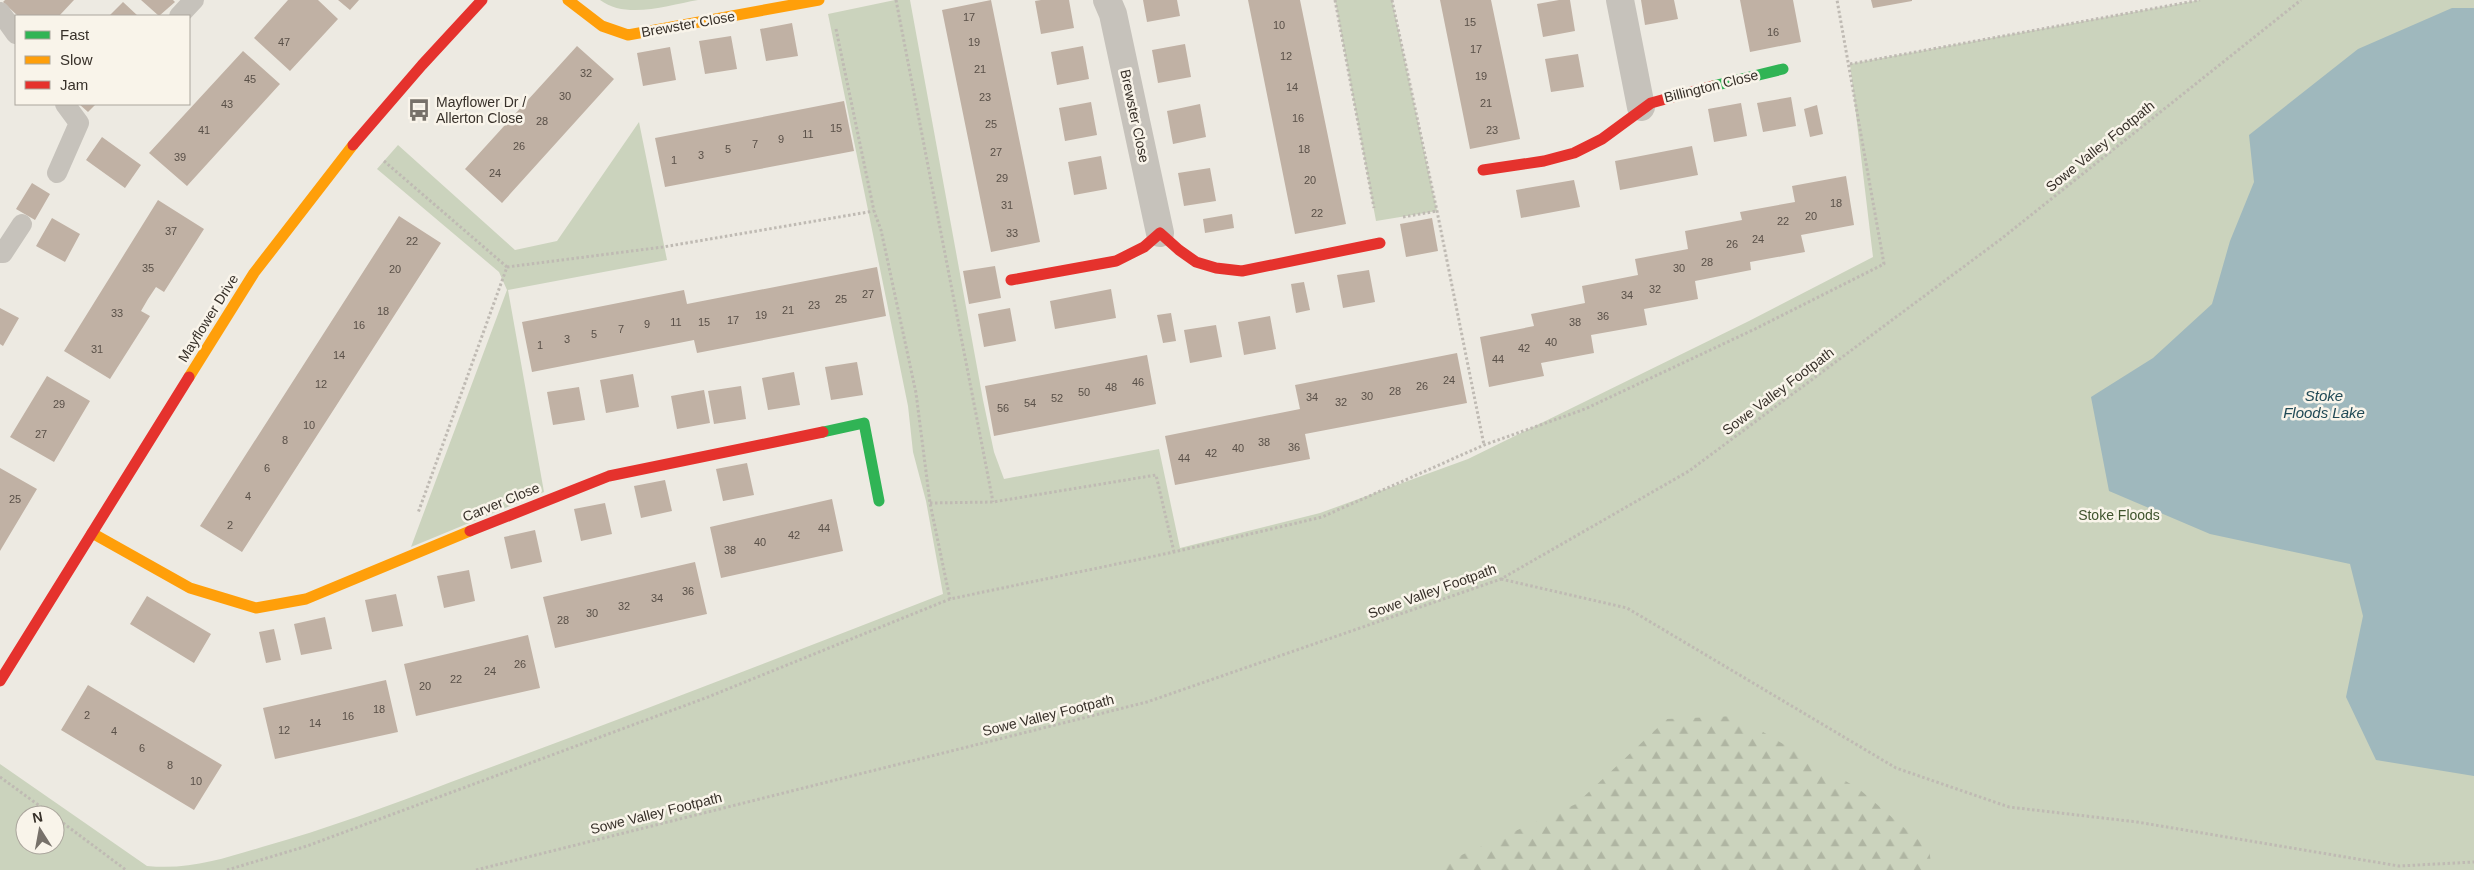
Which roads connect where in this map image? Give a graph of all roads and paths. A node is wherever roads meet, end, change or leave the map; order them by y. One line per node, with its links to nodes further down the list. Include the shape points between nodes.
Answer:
1 (194, 0): 14 (lane)
2 (482, 0): 21 (street, Mayflower Drive)
3 (568, 0): 4 (street, Brewster Close, via 596,25 628,35)
4 (818, 0)
5 (896, 0): 35 (path)
6 (1107, 0): 28 (street, Brewster Close, via 1113,14)
7 (1335, 0): 26 (path)
8 (1392, 0): 24 (path)
9 (1620, 0): 20 (street)
10 (1837, 0): 17 (path)
11 (2200, 0): 17 (path)
12 (2301, 0): 40 (path, Sowe Valley Footpath, via 2001,239 1689,471)
13 (0, 12): 16 (lane)
14 (179, 15)
15 (834, 19): 25 (path)
16 (15, 33)
17 (1850, 64): 33 (path, via 1884,264 1585,409)
18 (1783, 69): 20 (street, Billington Close, via 1674,94)
19 (66, 105): 23 (lane, via 79,124)
20 (1641, 107): 22 (street, Billington Close, via 1604,138 1573,154 1551,161)
21 (357, 138): 31 (path); 37 (street, Mayflower Drive, via 254,273)
22 (1483, 170)
23 (57, 173)
24 (1437, 211): 26 (path); 33 (path)
25 (874, 212): 31 (path, via 663,247); 36 (path, via 881,230 916,393)
26 (1376, 221): 29 (path)
27 (22, 224): 30 (lane)
28 (1160, 232): 29 (street, via 1190,260 1242,271); 32 (street, via 1144,247 1116,261)
29 (1380, 243)
30 (0, 253)
31 (507, 267): 39 (path)
32 (1011, 280)
33 (1484, 445): 38 (path, via 1322,517)
34 (879, 501): 39 (street, Carver Close, via 864,423 608,476)
35 (993, 502): 36 (path); 38 (path, via 1156,475)
36 (930, 503): 41 (path)
37 (92, 533): 39 (street, Carver Close, via 190,588 256,608 306,599); 42 (street, Mayflower Drive)
38 (1174, 552): 41 (path)
39 (402, 558)
40 (1501, 579): 46 (path, via 1627,608 1896,768 2009,808 2137,822 2399,866); 49 (path, Sowe Valley Footpath, via 1147,702)
41 (950, 599): 48 (path, via 698,700 307,846)
42 (0, 681)
43 (0, 777): 44 (path)
44 (38, 805)
45 (65, 825): 47 (path)
46 (2474, 862)
47 (126, 870)
48 (226, 870)
49 (476, 870)

